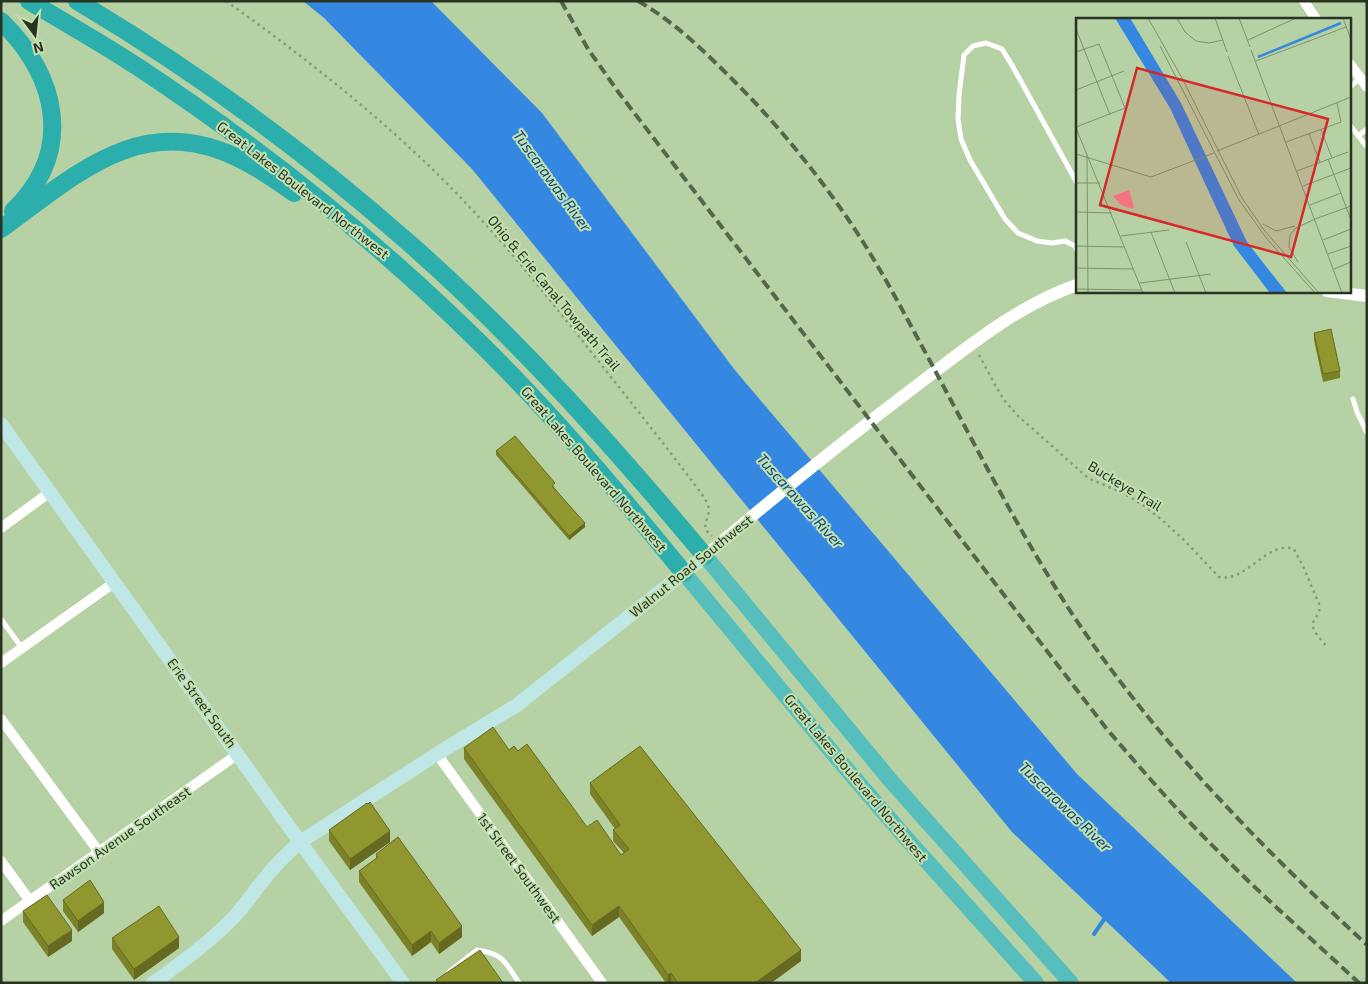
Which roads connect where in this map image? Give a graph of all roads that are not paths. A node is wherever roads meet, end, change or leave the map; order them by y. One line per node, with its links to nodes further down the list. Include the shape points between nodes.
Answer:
1 (29, 1): 18 (highway, Great Lakes Boulevard Northwest, via 184,98 283,171)
2 (77, 1): 6 (highway, Great Lakes Boulevard Northwest)
3 (82, 1): 6 (highway)
4 (1304, 1): 5 (street)
5 (1315, 18)
6 (108, 20): 28 (highway, Great Lakes Boulevard Northwest, via 253,117 314,163 408,243 552,382)
7 (1, 21): 16 (highway, via 24,46 43,78 52,115 51,143 38,179 22,202)
8 (1350, 64): 9 (street)
9 (1364, 83): 10 (lane)
10 (1350, 88)
11 (1350, 125): 13 (lane)
12 (1367, 129): 13 (lane)
13 (1358, 136): 14 (lane)
14 (1367, 147)
15 (1076, 182): 19 (lane, via 1002,49 986,43 973,46 964,55 958,119 961,139 970,160 1005,219 1018,233 1037,241 1066,241)
16 (1, 221)
17 (1, 229): 18 (highway, via 78,173 112,154 167,142 186,143 241,159)
18 (373, 245): 29 (highway, Great Lakes Boulevard Northwest, via 436,300 531,394)
19 (1076, 247)
20 (1076, 284): 28 (street, Walnut Road Southwest, via 1023,309 973,343 850,437)
21 (1335, 292): 22 (street)
22 (1367, 296)
23 (1353, 399): 25 (lane)
24 (1, 424): 26 (main road, Erie Street South)
25 (1367, 433)
26 (50, 492): 27 (street); 30 (main road, Erie Street South)
27 (1, 528)
28 (705, 556): 29 (main road, Walnut Road Southwest); 48 (highway, Great Lakes Boulevard Northwest, via 891,780)
29 (684, 573): 36 (main road, Walnut Road Southwest, via 517,705); 47 (highway, Great Lakes Boulevard Northwest, via 850,773)
30 (115, 582): 32 (street); 35 (main road, Erie Street South)
31 (1, 619): 32 (lane)
32 (22, 648): 33 (street)
33 (1, 663)
34 (1, 718): 38 (street)
35 (238, 754): 37 (main road, Erie Street South); 38 (street, Rawson Avenue Southeast)
36 (437, 754): 37 (main road, Walnut Road Southwest); 46 (street, 1st Street Southwest)
37 (300, 842): 43 (main road, Walnut Road Southwest, via 282,858 220,931); 44 (main road, Erie Street South)
38 (99, 852): 40 (street, Rawson Avenue Southeast)
39 (1, 861): 40 (street)
40 (30, 901): 41 (street, Rawson Avenue Southeast)
41 (1, 921)
42 (442, 977): 45 (lane, via 478,950 501,958)
43 (153, 983)
44 (402, 983)
45 (519, 983)
46 (602, 983)
47 (1036, 983)
48 (1071, 983)

